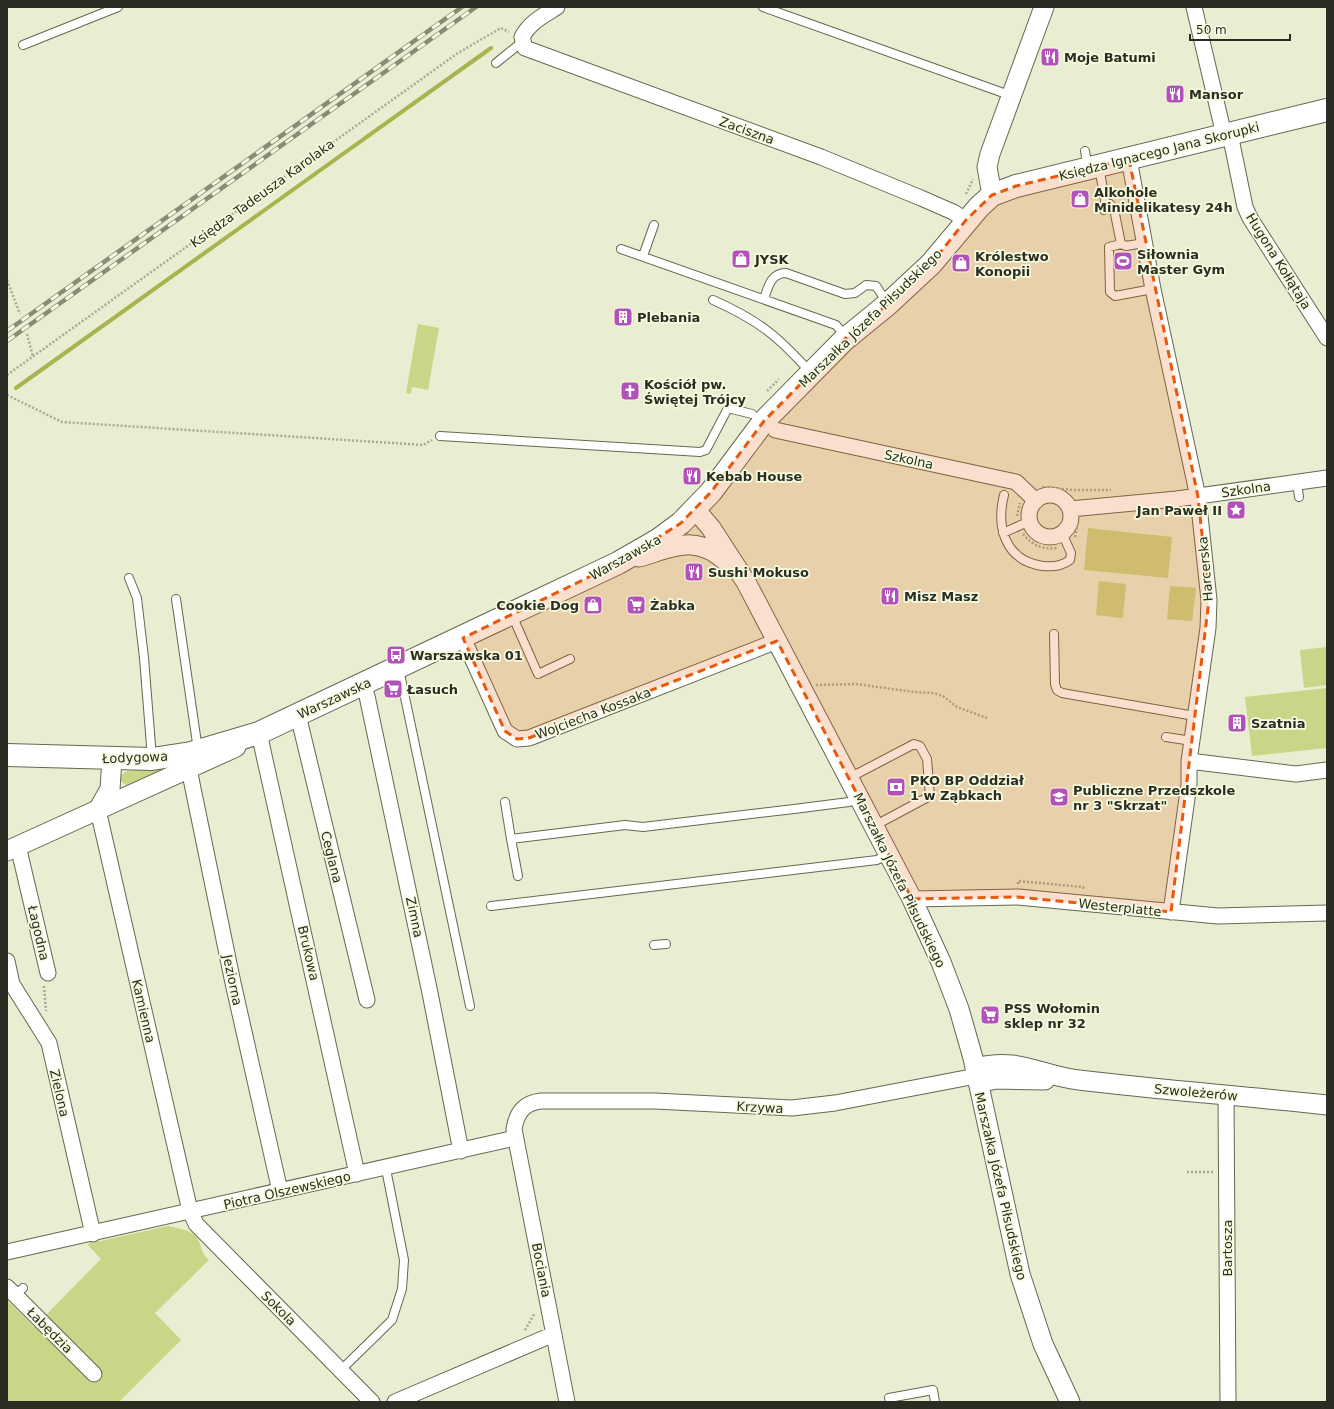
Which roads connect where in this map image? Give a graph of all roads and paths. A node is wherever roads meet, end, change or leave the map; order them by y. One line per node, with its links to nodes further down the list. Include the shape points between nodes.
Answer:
1 (118, 7): 7 (lane)
2 (557, 7): 6 (street, via 532,22)
3 (763, 7): 9 (lane)
4 (1044, 7): 9 (street)
5 (1194, 7): 11 (street, Hugona Kołłątaja, via 1202,54)
6 (523, 42): 8 (lane); 15 (street, Zaciszna, via 821,157 928,201); 30 (path, Księdza Tadeusza Karolaka, via 501,28 458,53)
7 (23, 45)
8 (496, 62)
9 (1012, 96): 14 (street, via 987,167)
10 (1327, 110): 11 (main road, Księdza Ignacego Jana Skorupki)
11 (1227, 135): 12 (main road, Księdza Ignacego Jana Skorupki); 29 (street, Hugona Kołłątaja, via 1250,218)
12 (1129, 159): 13 (main road, Księdza Ignacego Jana Skorupki); 17 (street, Harcerska)
13 (1091, 162): 14 (main road, Księdza Ignacego Jana Skorupki); 18 (lane, via 1107,207 1114,209)
14 (992, 195): 15 (main road, Marszałka Józefa Piłsudskiego)
15 (966, 220): 25 (main road, Marszałka Józefa Piłsudskiego, via 931,264)
16 (654, 225): 20 (lane)
17 (1144, 243): 18 (lane, via 1126,246); 22 (street, Harcerska)
18 (1121, 244): 22 (lane, via 1109,247 1110,292 1115,296)
19 (621, 249): 20 (lane)
20 (643, 256): 23 (lane)
21 (7, 280): 26 (path)
22 (1153, 289): 40 (street, Harcerska)
23 (764, 299): 25 (lane, via 774,276 786,273 845,294 855,293 866,285 876,286); 28 (lane, via 836,325)
24 (713, 300): 31 (lane, via 761,324 777,336)
25 (888, 304): 28 (main road, Marszałka Józefa Piłsudskiego)
26 (20, 314)
27 (27, 334): 30 (path)
28 (846, 337): 31 (main road, Marszałka Józefa Piłsudskiego)
29 (1327, 338)
30 (33, 357): 32 (path, Księdza Tadeusza Karolaka)
31 (811, 373): 43 (main road, Marszałka Józefa Piłsudskiego, via 764,421)
32 (7, 375)
33 (7, 395): 36 (path, via 62,422 423,445)
34 (752, 414): 36 (lane, via 728,408 706,450 700,452 460,433)
35 (775, 430): 42 (street, Szkolna, via 1016,482)
36 (440, 436)
37 (1327, 478): 38 (street, Szkolna)
38 (1297, 482): 40 (street, Szkolna); 41 (lane)
39 (1004, 495): 46 (lane, via 1000,511)
40 (1198, 497): 44 (street, Szkolna); 65 (street, Harcerska, via 1209,614)
41 (1299, 497)
42 (1036, 502): 44 (street, via 1046,496 1058,497); 45 (street, via 1030,512)
43 (695, 509): 48 (main road, Warszawska, via 658,540); 50 (street, Marszałka Józefa Piłsudskiego, via 711,528)
44 (1070, 509): 47 (street, via 1070,521)
45 (1030, 521): 46 (lane); 47 (street, via 1033,528 1042,536)
46 (1003, 533): 47 (lane, via 1012,550 1023,560 1037,565 1054,566 1070,560 1071,553)
47 (1062, 533)
48 (618, 563): 50 (street, Marszałka Józefa Piłsudskiego, via 676,546 696,544 715,552); 52 (main road, Warszawska)
49 (129, 578): 68 (lane, via 137,598)
50 (746, 582): 55 (street, Marszałka Józefa Piłsudskiego)
51 (176, 599): 69 (lane)
52 (512, 615): 54 (main road, Warszawska); 56 (lane, via 538,674)
53 (1054, 634): 61 (lane, via 1055,684 1057,690 1062,693)
54 (463, 638): 55 (street, Wojciecha Kossaka, via 505,731 517,739 529,738); 57 (main road, Warszawska)
55 (777, 641): 72 (street, Marszałka Józefa Piłsudskiego)
56 (570, 659)
57 (399, 668): 58 (main road, Warszawska); 92 (lane)
58 (363, 685): 60 (main road, Warszawska); 98 (street, Zimna, via 401,850)
59 (817, 692): 62 (path, via 814,685 835,683 933,693 943,696 957,707)
60 (298, 715): 63 (main road, Warszawska); 91 (street, Ceglana)
61 (1189, 715)
62 (987, 718)
63 (260, 733): 69 (main road, Łodygowa); 102 (street, Brukowa)
64 (1166, 737): 65 (lane)
65 (1192, 741): 70 (street, Harcerska)
66 (7, 756): 67 (main road, Łodygowa)
67 (112, 758): 68 (main road, Łodygowa); 75 (street, via 110,789)
68 (152, 759): 69 (main road, Łodygowa)
69 (194, 760): 75 (street); 103 (street, Jeziorna, via 233,983)
70 (1189, 760): 71 (street, via 1296,774); 85 (street, Harcerska, via 1189,784)
71 (1327, 770)
72 (849, 778): 73 (street, Marszałka Józefa Piłsudskiego); 76 (lane, via 914,744 920,746 927,759 930,796)
73 (859, 797): 76 (street, Marszałka Józefa Piłsudskiego); 77 (lane, via 849,802 794,809)
74 (505, 802): 77 (lane)
75 (98, 810): 78 (street); 104 (street, Kamienna)
76 (874, 826): 79 (street, Marszałka Józefa Piłsudskiego)
77 (511, 839): 80 (lane)
78 (13, 848): 90 (street, Łagodna)
79 (889, 854): 83 (street, Marszałka Józefa Piłsudskiego); 84 (lane, via 877,860)
80 (518, 876)
81 (1010, 884): 82 (path, via 1018,884 1018,881 1083,887)
82 (1085, 892)
83 (912, 899): 85 (street, Westerplatte, via 1018,896); 94 (street, Marszałka Józefa Piłsudskiego, via 952,991 966,1030)
84 (491, 906)
85 (1171, 912): 86 (street, Westerplatte, via 1218,916)
86 (1327, 913)
87 (666, 944): 88 (lane)
88 (654, 945)
89 (7, 961): 105 (street, Zielona, via 12,984 49,1043)
90 (48, 973): 93 (path, Łagodna, via 44,979)
91 (367, 1000)
92 (470, 1006)
93 (46, 1014)
94 (977, 1075): 95 (street, Szwoleżerów, via 996,1080 1064,1079); 97 (street, Krzywa, via 835,1103 792,1108 655,1101 541,1101 521,1109 515,1121); 118 (street, Marszałka Józefa Piłsudskiego, via 1020,1274 1043,1344)
95 (1226, 1095): 96 (street, Szwoleżerów); 101 (street, Bartosza)
96 (1327, 1105)
97 (515, 1138): 98 (street, Piotra Olszewskiego); 110 (street, Bociania)
98 (461, 1151): 99 (street, Piotra Olszewskiego)
99 (386, 1168): 102 (street, Piotra Olszewskiego); 111 (lane, via 404,1260 402,1289 392,1320)
100 (1187, 1172): 101 (path)
101 (1226, 1172): 119 (street, Bartosza)
102 (358, 1174): 103 (street, Piotra Olszewskiego)
103 (280, 1191): 104 (street, Piotra Olszewskiego)
104 (190, 1212): 105 (street, Piotra Olszewskiego); 111 (street, Sokola, via 196,1224)
105 (93, 1234): 106 (street, Piotra Olszewskiego)
106 (7, 1252)
107 (15, 1290): 112 (street, Łabędzia, via 68,1354)
108 (534, 1306): 109 (path, via 535,1314 527,1330)
109 (520, 1333)
110 (554, 1334): 115 (street); 116 (street, Bociania)
111 (341, 1370): 114 (street, Sokola)
112 (94, 1374)
113 (889, 1398): 117 (lane, via 933,1390)
114 (372, 1402)
115 (395, 1402)
116 (566, 1402)
117 (936, 1402)
118 (1070, 1402)
119 (1228, 1402)

